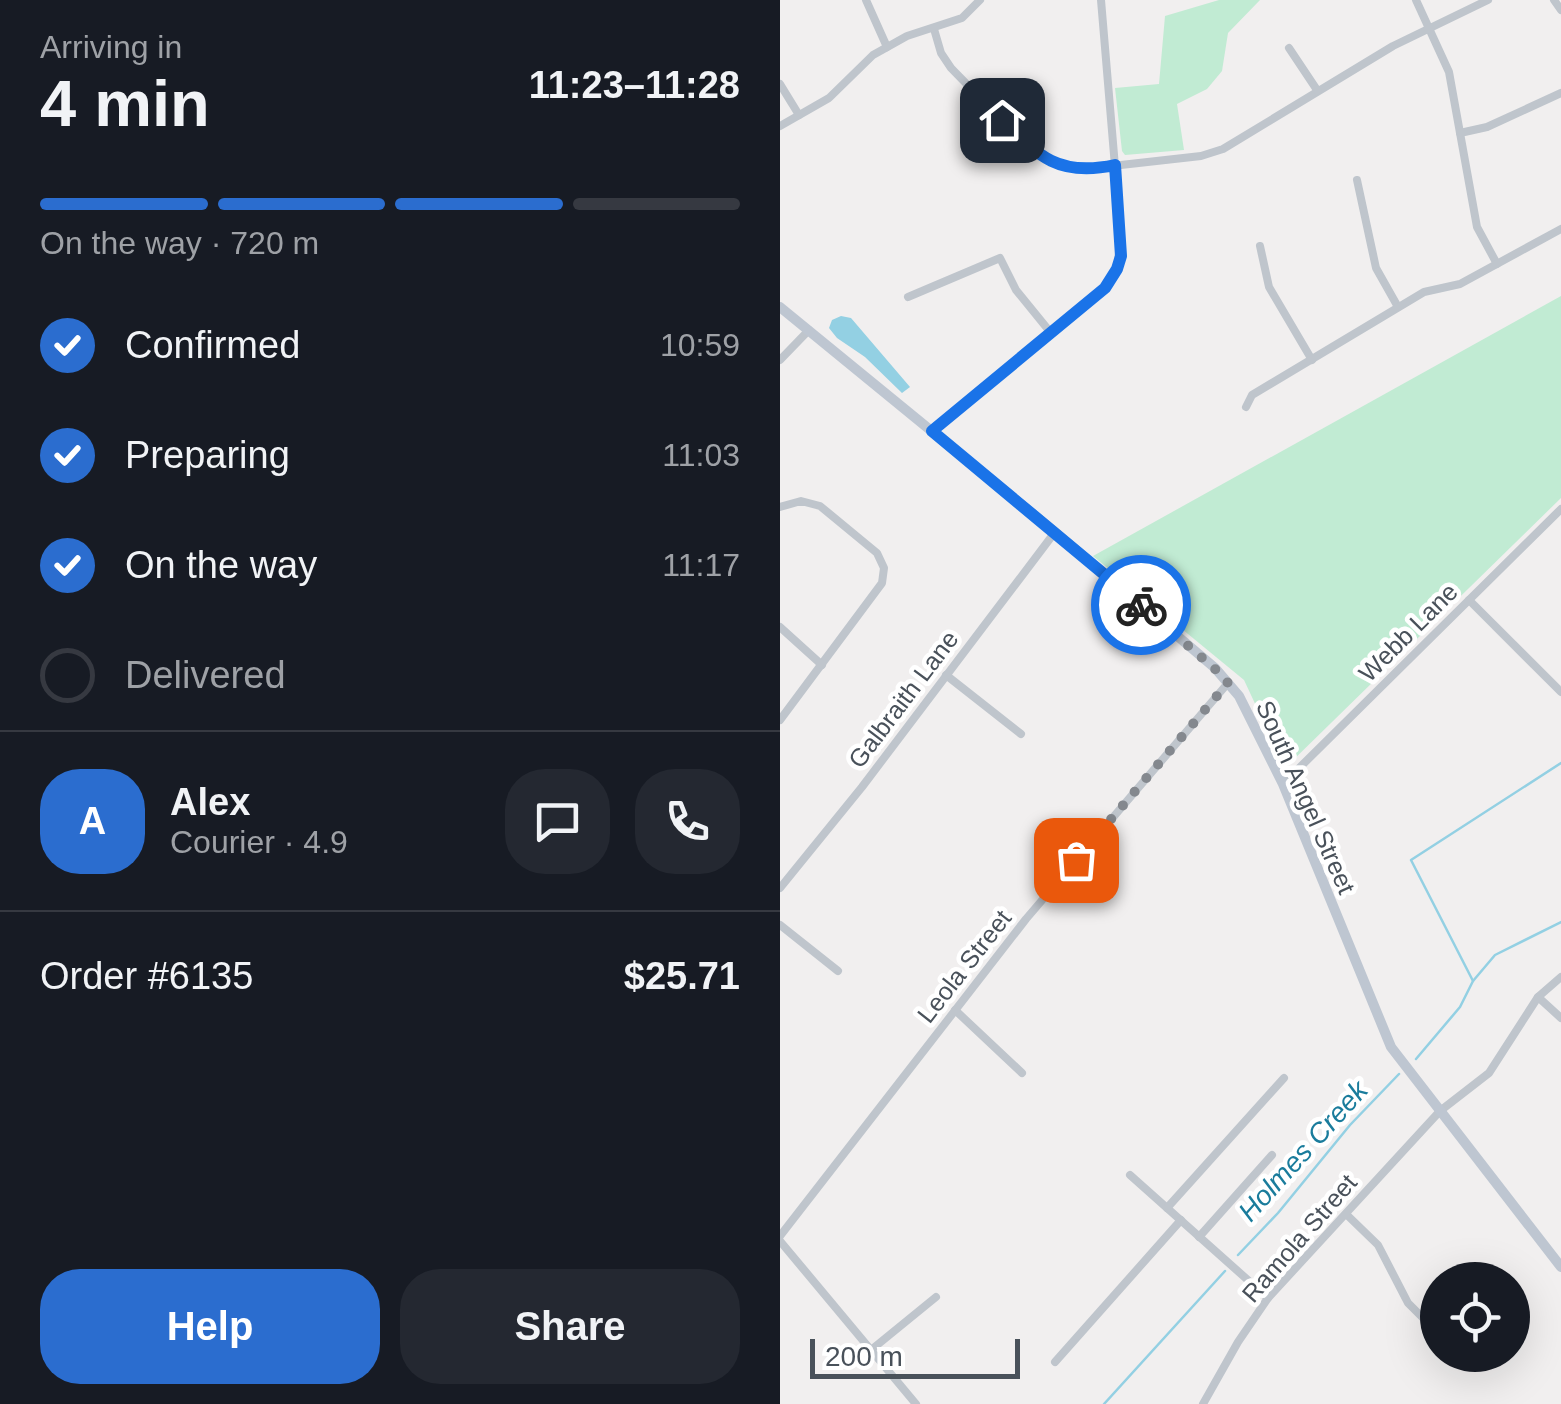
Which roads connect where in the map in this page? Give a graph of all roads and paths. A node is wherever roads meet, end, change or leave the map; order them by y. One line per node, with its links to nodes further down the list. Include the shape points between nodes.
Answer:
1 (866, 0): 10 (street)
2 (980, 0): 9 (street, via 962,18)
3 (1100, 0): 18 (street)
4 (1416, 0): 8 (street)
5 (1488, 0): 8 (street)
6 (1554, 0): 7 (street)
7 (1561, 10)
8 (1430, 28): 13 (street); 17 (street, via 1449,72)
9 (934, 29): 10 (street); 18 (street, via 957,75 1040,156 1079,169)
10 (888, 46): 15 (street)
11 (1288, 48): 13 (street)
12 (780, 84): 15 (street)
13 (1317, 90): 18 (street, via 1223,149)
14 (1561, 93): 17 (street)
15 (799, 115): 16 (street)
16 (780, 126)
17 (1460, 132): 22 (street, via 1477,227)
18 (1115, 165): 27 (street, via 1122,238 1117,269 1105,288)
19 (1357, 180): 24 (street, via 1376,268)
20 (1561, 229): 22 (street)
21 (1260, 246): 29 (street, via 1269,287)
22 (1497, 264): 24 (street)
23 (908, 297): 27 (street, via 1000,258)
24 (1398, 307): 29 (street)
25 (780, 308): 26 (street, South Angel Street)
26 (809, 330): 28 (street); 31 (street, South Angel Street)
27 (1051, 333): 31 (street)
28 (780, 360)
29 (1312, 360): 30 (street, via 1252,395)
30 (1246, 408)
31 (932, 431): 34 (street, South Angel Street)
32 (780, 507): 37 (street, via 801,500 820,506 877,552 884,568 882,584)
33 (1561, 510): 35 (street, Webb Lane)
34 (1054, 532): 38 (street, Galbraith Lane); 39 (street, South Angel Street)
35 (1469, 600): 40 (street); 43 (street, Webb Lane)
36 (780, 627): 37 (street)
37 (822, 665): 41 (street)
38 (946, 675): 42 (street); 44 (street, Galbraith Lane)
39 (1228, 683): 43 (street, South Angel Street); 49 (street, Leola Street)
40 (1561, 692)
41 (780, 720)
42 (1021, 734)
43 (1283, 784): 53 (street, South Angel Street, via 1391,1046)
44 (780, 888)
45 (780, 925): 46 (street)
46 (838, 971)
47 (1561, 976): 48 (street, Ramola Street)
48 (1538, 997): 50 (street); 53 (street, Ramola Street, via 1488,1073)
49 (955, 1010): 51 (street); 60 (street, Leola Street)
50 (1561, 1018)
51 (1022, 1074)
52 (1284, 1078): 56 (street)
53 (1440, 1111): 57 (street, Ramola Street); 61 (street, South Angel Street)
54 (1272, 1155): 59 (street)
55 (1130, 1175): 56 (street)
56 (1167, 1208): 58 (street)
57 (1346, 1214): 63 (street, Ramola Street); 64 (street, via 1378,1245)
58 (1181, 1220): 59 (street); 66 (street)
59 (1200, 1237): 63 (street)
60 (780, 1238): 65 (street)
61 (1561, 1266)
62 (936, 1297): 65 (street)
63 (1268, 1298): 68 (street, Ramola Street)
64 (1420, 1315)
65 (871, 1350): 67 (street)
66 (1055, 1362)
67 (916, 1404)
68 (1205, 1404)

